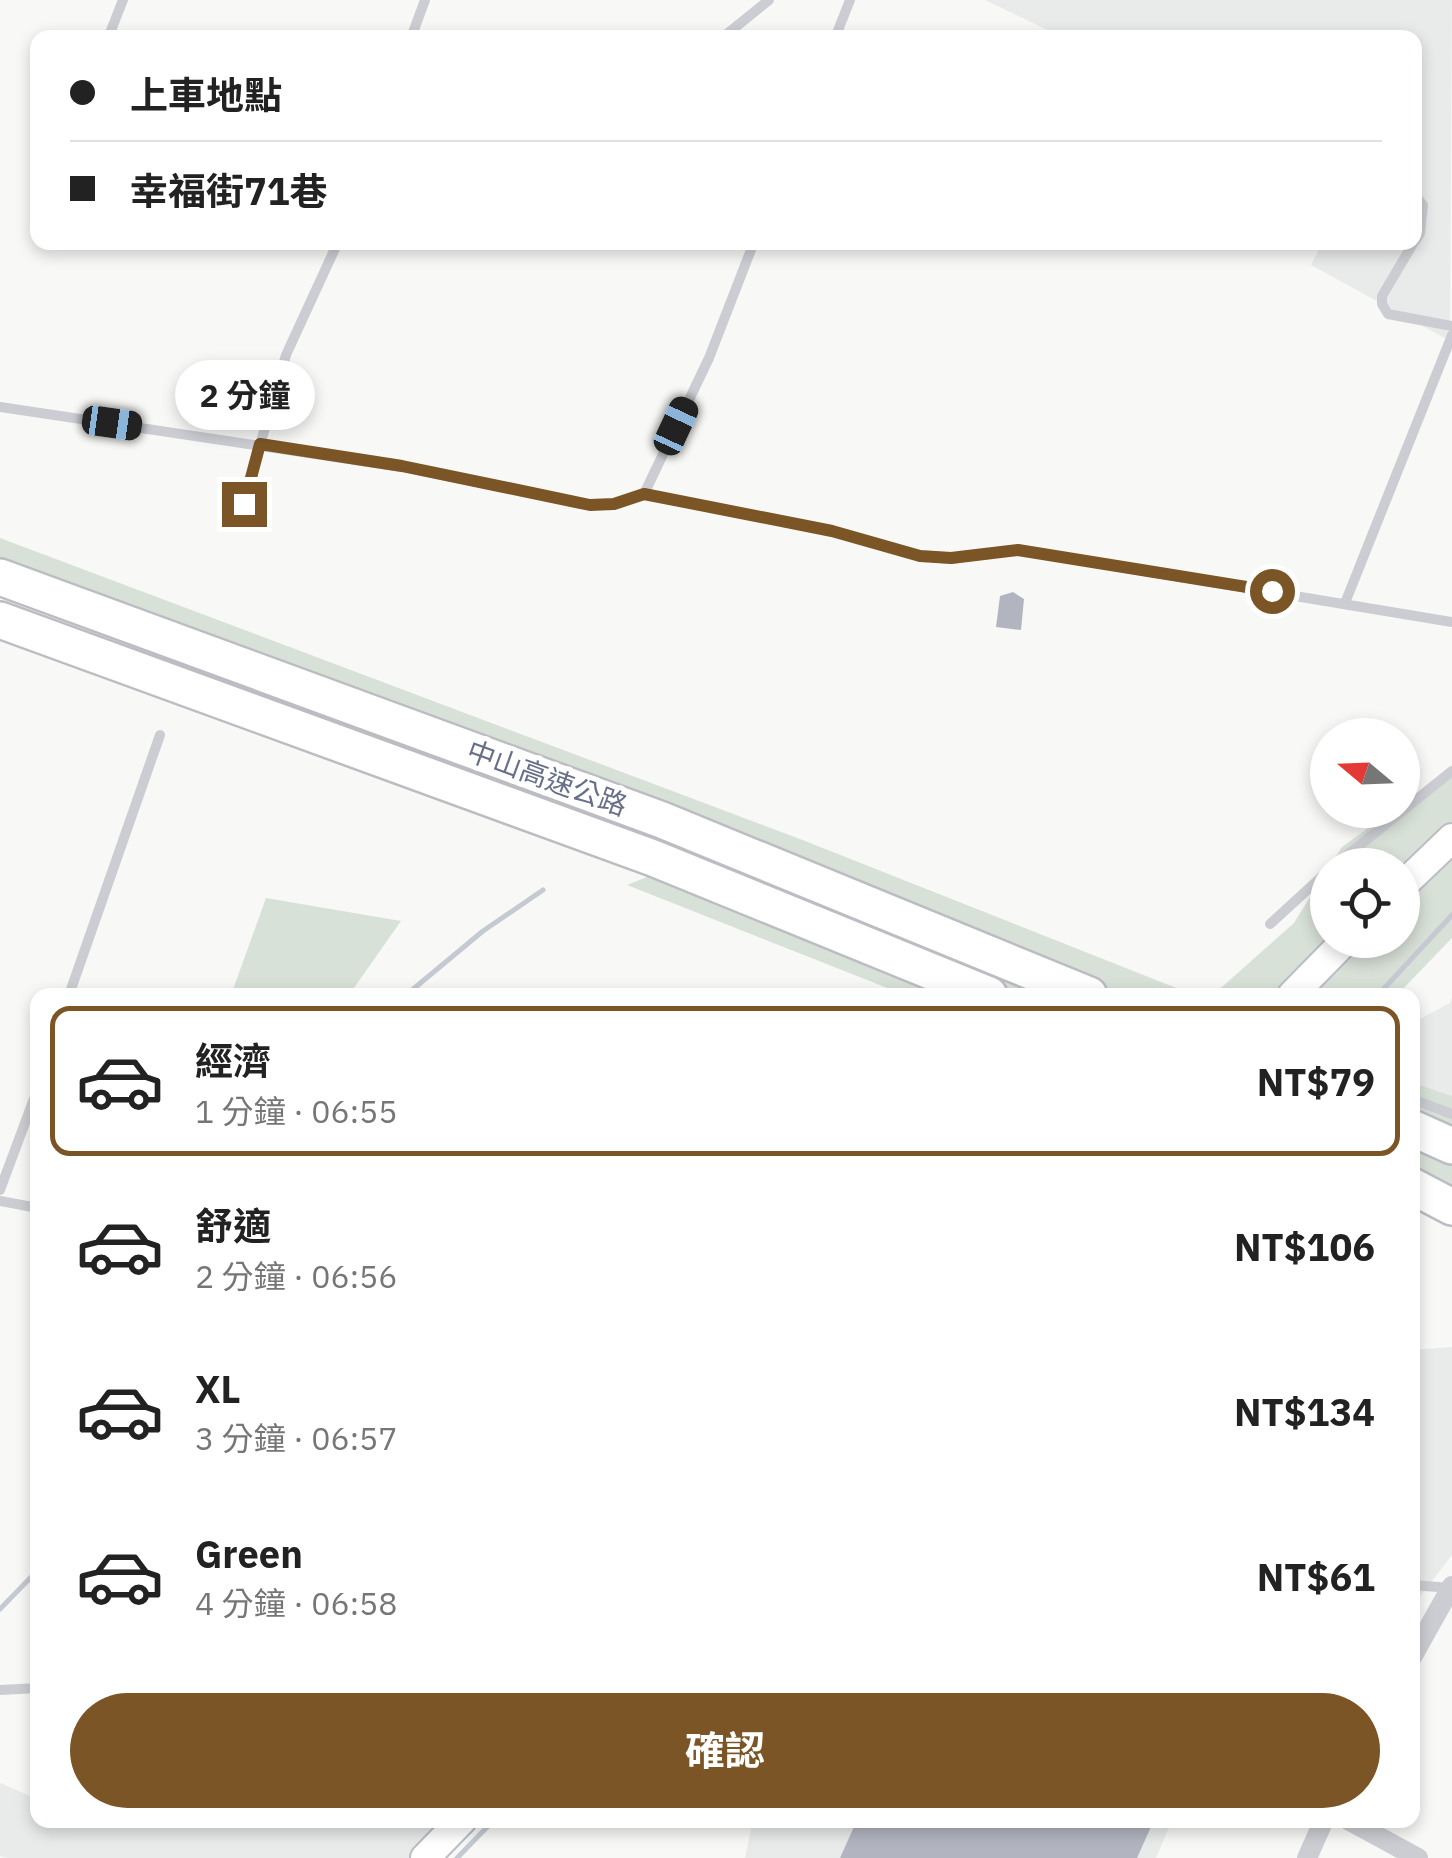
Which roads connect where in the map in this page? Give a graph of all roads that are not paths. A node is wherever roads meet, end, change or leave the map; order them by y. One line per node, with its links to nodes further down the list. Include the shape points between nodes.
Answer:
1 (123, 0): 5 (lane)
2 (425, 0): 6 (lane)
3 (769, 0): 7 (lane)
4 (850, 0): 8 (lane)
5 (111, 30)
6 (414, 30)
7 (732, 30)
8 (838, 30)
9 (334, 250): 15 (lane, via 286,355)
10 (751, 250): 16 (lane)
11 (1409, 250): 12 (lane, via 1382,304 1388,314)
12 (1452, 326)
13 (1452, 335): 19 (lane)
14 (0, 407): 15 (lane)
15 (260, 444): 16 (lane, via 590,505); 17 (lane)
16 (644, 494): 19 (lane, via 832,531 920,556 1018,550)
17 (244, 504)
18 (0, 577): 32 (highway, 中山高速公路, via 662,820)
19 (1345, 603): 21 (lane)
20 (0, 620): 31 (highway, 中山高速公路, via 653,858)
21 (1452, 622)
22 (160, 734): 30 (lane)
23 (1452, 771): 25 (lane)
24 (1452, 838): 26 (main road)
25 (1356, 848)
26 (1420, 869)
27 (1310, 887): 28 (lane)
28 (1270, 924)
29 (1328, 958): 33 (main road)
30 (71, 988)
31 (972, 988)
32 (1071, 988)
33 (1299, 988)
34 (1420, 1102): 36 (lane)
35 (30, 1110): 43 (lane)
36 (1452, 1114)
37 (1420, 1126): 39 (highway)
38 (1420, 1129): 40 (highway)
39 (1452, 1130)
40 (1452, 1146)
41 (1420, 1176): 42 (highway)
42 (1452, 1186)
43 (0, 1190)
44 (1420, 1190): 47 (highway)
45 (0, 1201): 46 (lane)
46 (30, 1207)
47 (1452, 1208)
48 (1420, 1585): 49 (lane)
49 (1451, 1587): 50 (street)
50 (1420, 1643)
51 (30, 1688): 52 (lane)
52 (0, 1690)
53 (454, 1828): 56 (main road)
54 (1320, 1828): 57 (street)
55 (1363, 1828): 58 (street)
56 (425, 1858)
57 (1307, 1858)
58 (1418, 1858)

